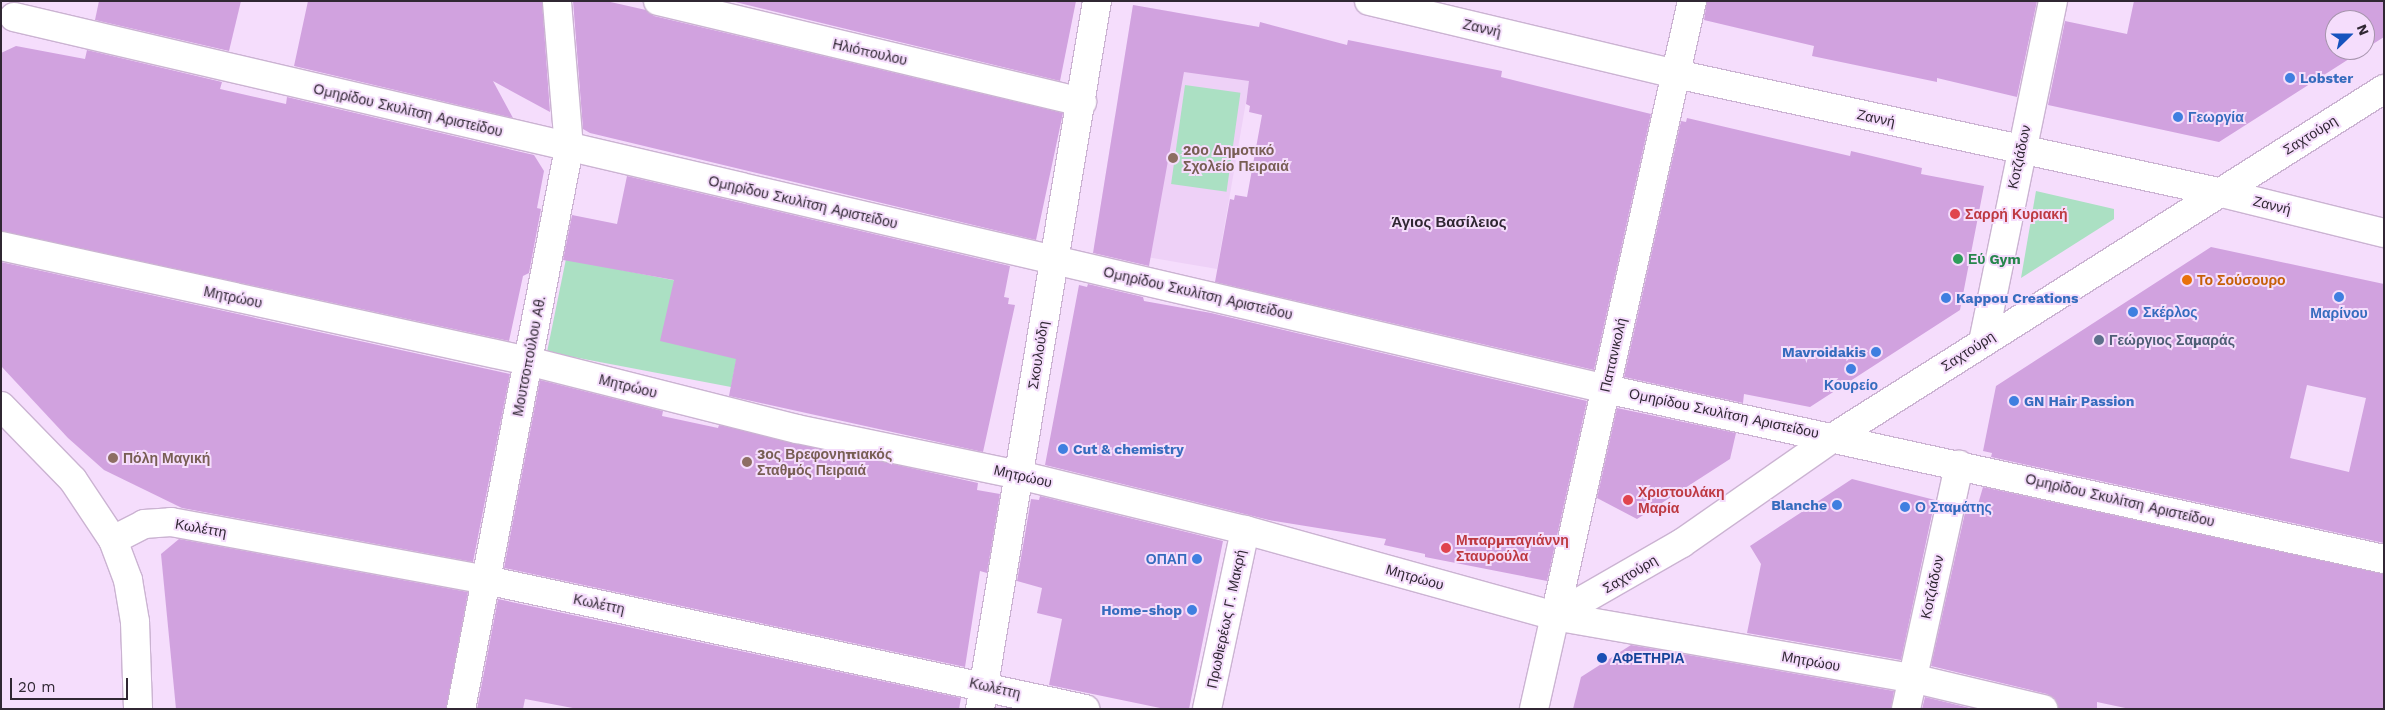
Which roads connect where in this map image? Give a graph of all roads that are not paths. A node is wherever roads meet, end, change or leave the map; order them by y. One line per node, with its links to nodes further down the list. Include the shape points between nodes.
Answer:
1 (41, 1): 8 (street)
2 (558, 1): 12 (street, Μουτσοπούλου Αθ.)
3 (658, 1): 11 (street, Ηλιόπουλου)
4 (1097, 1): 11 (street, Σκουλούδη)
5 (1370, 1): 9 (street, Ζαννή)
6 (1692, 1): 9 (street, Παπανικολή)
7 (2053, 1): 13 (street, Κοτζιάδων)
8 (8, 20): 12 (street, Ομηρίδου Σκυλίτση Αριστείδου)
9 (1676, 74): 13 (street, Ζαννή); 20 (street, Παπανικολή)
10 (2384, 89): 14 (street, Σαχτούρη)
11 (1082, 102): 17 (street, Σκουλούδη)
12 (569, 148): 17 (street, Ομηρίδου Σκυλίτση Αριστείδου); 19 (street, Μουτσοπούλου Αθ.)
13 (2020, 148): 14 (street, Ζαννή); 18 (street, Κοτζιάδων)
14 (2218, 192): 15 (street, Ζαννή); 18 (street, Σαχτούρη)
15 (2384, 233)
16 (1, 246): 19 (street, Μητρώου)
17 (1052, 259): 20 (street, Ομηρίδου Σκυλίτση Αριστείδου); 24 (street, Σκουλούδη)
18 (1982, 342): 22 (street, Σαχτούρη)
19 (528, 361): 24 (street, Μητρώου, via 796,429); 28 (street, Μουτσοπούλου Αθ.)
20 (1606, 389): 22 (street, Ομηρίδου Σκυλίτση Αριστείδου); 29 (street, Παπανικολή)
21 (1, 406): 26 (street, via 73,480)
22 (1834, 437): 23 (street, Ομηρίδου Σκυλίτση Αριστείδου); 29 (street, Σαχτούρη, via 1682,543)
23 (1959, 465): 27 (street, Ομηρίδου Σκυλίτση Αριστείδου); 30 (street, Κοτζιάδων)
24 (1019, 475): 25 (street, Μητρώου); 31 (street, Σκουλούδη)
25 (1245, 530): 29 (street, Μητρώου); 35 (street, Πρωθιερέως Γ. Μακρή)
26 (114, 540): 28 (street, Κωλέττη, via 144,524 172,522); 32 (street, via 128,580 135,622)
27 (2384, 559)
28 (486, 580): 31 (street, Κωλέττη); 33 (street, Μουτσοπούλου Αθ.)
29 (1555, 616): 30 (street, Μητρώου); 36 (street, Παπανικολή)
30 (1912, 678): 37 (street, Κοτζιάδων); 38 (street, Μητρώου)
31 (982, 697): 34 (street, Κωλέττη)
32 (138, 709)
33 (461, 709)
34 (1085, 709)
35 (1206, 709)
36 (1534, 709)
37 (1906, 709)
38 (2043, 709)

